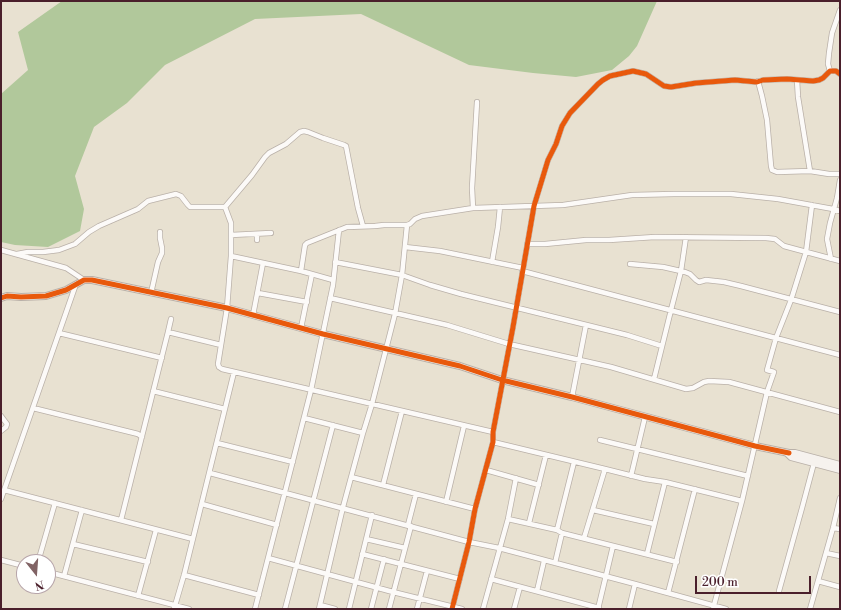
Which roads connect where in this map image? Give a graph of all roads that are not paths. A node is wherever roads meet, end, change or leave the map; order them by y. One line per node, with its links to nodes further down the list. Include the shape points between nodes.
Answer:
1 (840, 10): 2 (street, via 828,53)
2 (830, 71): 3 (street); 4 (street, via 819,80)
3 (840, 74)
4 (797, 80): 5 (street); 7 (street)
5 (758, 81): 7 (street, via 767,120 773,171); 10 (street, via 728,80 671,87 664,86 646,74 633,71 610,76 598,84 570,113 562,126)
6 (476, 102): 14 (street)
7 (810, 171): 8 (street)
8 (840, 174)
9 (840, 180): 15 (street)
10 (534, 206): 11 (street, via 564,205 632,195 731,194); 13 (street); 26 (street)
11 (812, 206): 15 (street); 29 (street)
12 (225, 207): 18 (street, via 269,153 304,131 346,146); 23 (street, via 231,222); 30 (street, via 190,207 176,194 148,201 138,209 99,226 75,244 59,250)
13 (500, 207): 14 (street); 35 (street)
14 (473, 208): 17 (street, via 422,216)
15 (833, 209): 16 (street); 32 (street, via 827,239)
16 (840, 211)
17 (407, 225): 18 (street); 27 (street)
18 (363, 226): 19 (street)
19 (339, 230): 34 (street); 39 (street, via 305,245)
20 (160, 232): 46 (street, via 162,253)
21 (271, 233): 22 (street)
22 (257, 234): 23 (street); 25 (street)
23 (231, 235): 31 (street)
24 (686, 237): 26 (street); 29 (street, via 771,238 784,246); 40 (street)
25 (257, 240)
26 (527, 244): 38 (street)
27 (405, 247): 35 (street, via 435,250); 42 (street)
28 (1, 250): 30 (street)
29 (806, 252): 32 (street); 50 (street)
30 (17, 254): 43 (street, via 66,268)
31 (231, 256): 36 (street); 52 (street)
32 (831, 259): 33 (street)
33 (840, 261)
34 (335, 262): 42 (street); 44 (street)
35 (492, 262): 38 (street)
36 (263, 263): 39 (street); 47 (street)
37 (630, 264): 40 (street)
38 (522, 270): 53 (street); 54 (street)
39 (301, 271): 41 (street)
40 (682, 271): 50 (street, via 699,282 724,282); 54 (street)
41 (312, 274): 44 (street); 51 (street)
42 (402, 275): 53 (street); 56 (street)
43 (84, 280): 45 (street); 46 (street)
44 (333, 280): 49 (street)
45 (76, 284): 48 (street, via 46,296); 62 (street)
46 (151, 293): 52 (street)
47 (258, 293): 51 (street); 57 (street)
48 (1, 298)
49 (330, 298): 56 (street); 63 (street)
50 (791, 300): 55 (street); 64 (street)
51 (307, 302): 60 (street)
52 (226, 308): 57 (street); 66 (street)
53 (516, 308): 59 (street); 65 (street)
54 (671, 310): 64 (street); 67 (street)
55 (840, 312)
56 (395, 314): 65 (street, via 448,325); 68 (street)
57 (253, 315): 60 (street)
58 (171, 319): 61 (street)
59 (586, 325): 67 (street); 71 (street)
60 (301, 328): 63 (street)
61 (168, 332): 66 (street); 70 (street)
62 (59, 333): 70 (street); 80 (street)
63 (323, 334): 68 (street); 75 (street)
64 (776, 338): 69 (street); 77 (street, via 767,370 774,372)
65 (509, 344): 71 (street); 74 (street)
66 (221, 345): 72 (street, via 219,367)
67 (662, 346): 73 (street)
68 (386, 348): 74 (street, via 460,366); 79 (street)
69 (840, 355)
70 (162, 358): 76 (street)
71 (579, 360): 73 (street); 78 (street)
72 (234, 372): 75 (street); 81 (street)
73 (654, 379): 77 (street, via 686,389 704,382 720,381)
74 (502, 380): 78 (street); 90 (street)
75 (311, 390): 79 (street); 86 (street)
76 (153, 391): 81 (street); 92 (street)
77 (768, 392): 83 (street); 96 (street)
78 (572, 397): 85 (street)
79 (372, 404): 82 (street); 91 (street)
80 (33, 408): 92 (street); 116 (street)
81 (225, 409): 95 (street)
82 (402, 411): 88 (street); 113 (street)
83 (840, 412)
84 (1, 416): 89 (street, via 7,424)
85 (645, 417): 96 (street); 97 (street)
86 (304, 418): 87 (street); 100 (street)
87 (333, 425): 91 (street); 121 (street)
88 (464, 426): 90 (street); 123 (street)
89 (1, 431)
90 (493, 432): 94 (street)
91 (363, 433): 110 (street)
92 (142, 437): 132 (street)
93 (600, 440): 97 (street)
94 (493, 442): 99 (street); 105 (street)
95 (217, 443): 100 (street); 107 (street)
96 (755, 446): 98 (street); 109 (street)
97 (638, 448): 108 (street); 109 (street)
98 (789, 453): 102 (street, via 787,454 792,457); 103 (street)
99 (546, 455): 101 (street); 114 (street)
100 (293, 462): 117 (street)
101 (574, 462): 104 (street); 140 (street)
102 (814, 463): 106 (street); 180 (street)
103 (840, 465)
104 (605, 469): 108 (street); 129 (street)
105 (486, 470): 111 (street); 127 (street)
106 (840, 470)
107 (210, 473): 117 (street); 125 (street)
108 (631, 476): 112 (street)
109 (748, 476): 122 (street)
110 (351, 477): 113 (street); 126 (street)
111 (516, 478): 114 (street); 131 (street)
112 (665, 482): 115 (street); 135 (street)
113 (383, 485): 118 (street)
114 (539, 485): 133 (street)
115 (695, 489): 122 (street); 160 (street)
116 (4, 490): 119 (street); 124 (street)
117 (285, 493): 121 (street); 134 (street)
118 (416, 494): 123 (street); 136 (street)
119 (1, 499)
120 (840, 499): 137 (street)
121 (314, 500): 126 (street); 164 (street)
122 (742, 501): 188 (street)
123 (446, 502): 127 (street)
124 (54, 503): 128 (street); 151 (street)
125 (202, 504): 134 (street); 144 (street)
126 (343, 507): 130 (street); 167 (street)
127 (475, 509): 145 (street)
128 (82, 510): 132 (street); 146 (street)
129 (593, 510): 135 (street); 143 (street)
130 (372, 515): 136 (street); 142 (street)
131 (508, 519): 133 (street); 149 (street)
132 (121, 520): 139 (street)
133 (529, 523): 140 (street)
134 (277, 524): 155 (street)
135 (654, 524): 153 (street)
136 (409, 525): 145 (street); 148 (street)
137 (833, 528): 138 (street); 150 (street)
138 (840, 529)
139 (156, 530): 144 (street); 159 (street)
140 (557, 530): 141 (street)
141 (562, 533): 143 (street); 161 (street)
142 (366, 538): 148 (street); 152 (street)
143 (584, 538): 147 (street)
144 (193, 540): 168 (street)
145 (469, 542): 149 (street); 171 (street)
146 (73, 544): 159 (street); 169 (street)
147 (613, 546): 153 (street); 170 (street)
148 (405, 548): 163 (street)
149 (499, 548): 158 (street); 172 (street)
150 (826, 553): 154 (street); 173 (street)
151 (40, 554)
152 (362, 554): 156 (street); 174 (street)
153 (646, 554): 160 (street)
154 (840, 556)
155 (268, 558): 164 (street); 183 (street)
156 (384, 559): 163 (street); 178 (street)
157 (1, 560): 162 (street)
158 (544, 561): 161 (street); 179 (street)
159 (148, 562): 184 (street)
160 (677, 562): 182 (street)
161 (555, 563): 170 (street)
162 (16, 564)
163 (401, 564): 165 (street); 181 (street)
164 (297, 566): 167 (street); 192 (street)
165 (427, 571): 171 (street); 185 (street)
166 (56, 574): 169 (street)
167 (327, 574): 174 (street); 187 (street)
168 (184, 575): 183 (street); 186 (street)
169 (64, 576): 184 (street)
170 (606, 577): 175 (street); 201 (street)
171 (460, 579): 189 (street)
172 (491, 579): 176 (street); 199 (street)
173 (818, 581): 177 (street); 204 (street)
174 (356, 582): 178 (street); 194 (street)
175 (635, 584): 182 (street); 202 (street)
176 (520, 587): 179 (street); 200 (street)
177 (840, 587)
178 (376, 588): 181 (street); 195 (street)
179 (537, 591): 201 (street)
180 (779, 591)
181 (393, 592): 185 (street); 196 (street)
182 (668, 593): 188 (street)
183 (259, 595): 191 (street)
184 (138, 596): 186 (street)
185 (420, 599): 189 (street); 197 (street)
186 (175, 607): 190 (street)
187 (319, 607): 193 (street)
188 (714, 607): 203 (street)
189 (452, 608): 198 (street)
190 (189, 609)
191 (255, 609)
192 (285, 609)
193 (335, 609)
194 (349, 609)
195 (371, 609)
196 (389, 609)
197 (417, 609)
198 (462, 609)
199 (483, 609)
200 (514, 609)
201 (598, 609)
202 (629, 609)
203 (726, 609)
204 (810, 609)

